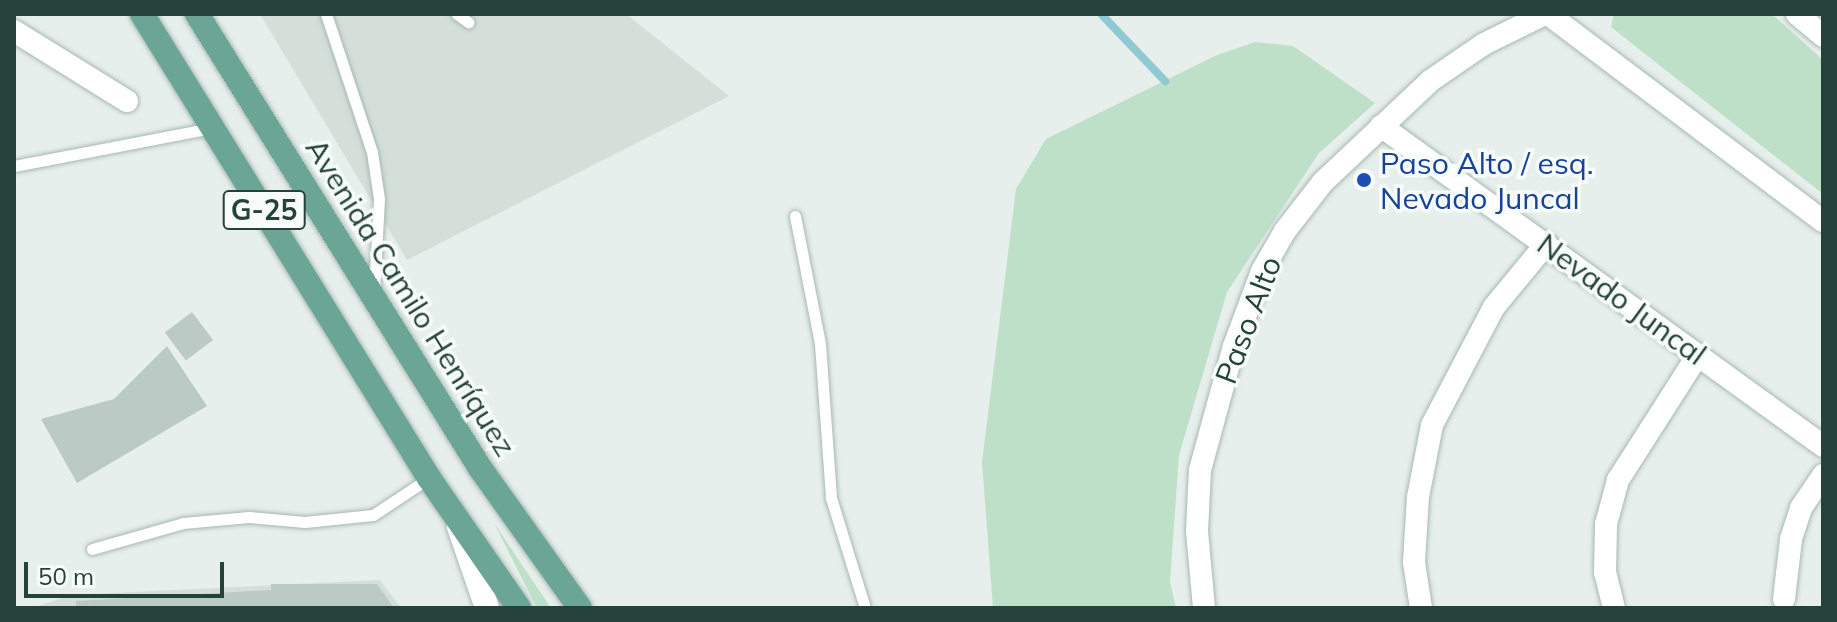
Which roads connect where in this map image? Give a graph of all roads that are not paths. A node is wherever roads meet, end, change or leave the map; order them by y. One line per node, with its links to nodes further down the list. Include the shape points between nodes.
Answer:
1 (142, 14): 12 (main road, G-25)
2 (197, 14): 17 (main road, Avenida Camilo Henríquez / G-25)
3 (326, 14): 17 (lane, via 372,152 379,199)
4 (457, 14): 7 (lane)
5 (1546, 14): 11 (street, Paso Alto, via 1484,44 1441,73); 15 (street)
6 (1797, 14): 9 (street)
7 (468, 22)
8 (14, 31): 10 (street)
9 (1823, 36)
10 (127, 101)
11 (1381, 126): 16 (street, Nevado Juncal); 29 (street, Paso Alto, via 1323,182 1285,231 1248,308 1200,470 1197,531)
12 (213, 127): 13 (lane); 21 (main road, G-25)
13 (14, 166)
14 (795, 216): 28 (lane, via 820,344 831,498)
15 (1823, 221)
16 (1546, 244): 18 (street, Nevado Juncal); 30 (street, via 1494,307 1432,425 1414,549)
17 (374, 299): 27 (main road, Avenida Camilo Henríquez / G-25, via 480,468)
18 (1698, 355): 19 (street, Nevado Juncal); 31 (street, via 1618,480 1606,524 1605,573)
19 (1823, 446)
20 (1823, 475): 24 (street, via 1801,508 1791,539)
21 (429, 478): 22 (main road, G-25); 23 (lane, via 373,515 305,522 249,517 183,523)
22 (456, 517): 25 (street); 26 (main road, G-25)
23 (92, 549)
24 (1784, 599)
25 (487, 608)
26 (519, 608)
27 (580, 608)
28 (865, 608)
29 (1204, 608)
30 (1421, 608)
31 (1614, 608)

